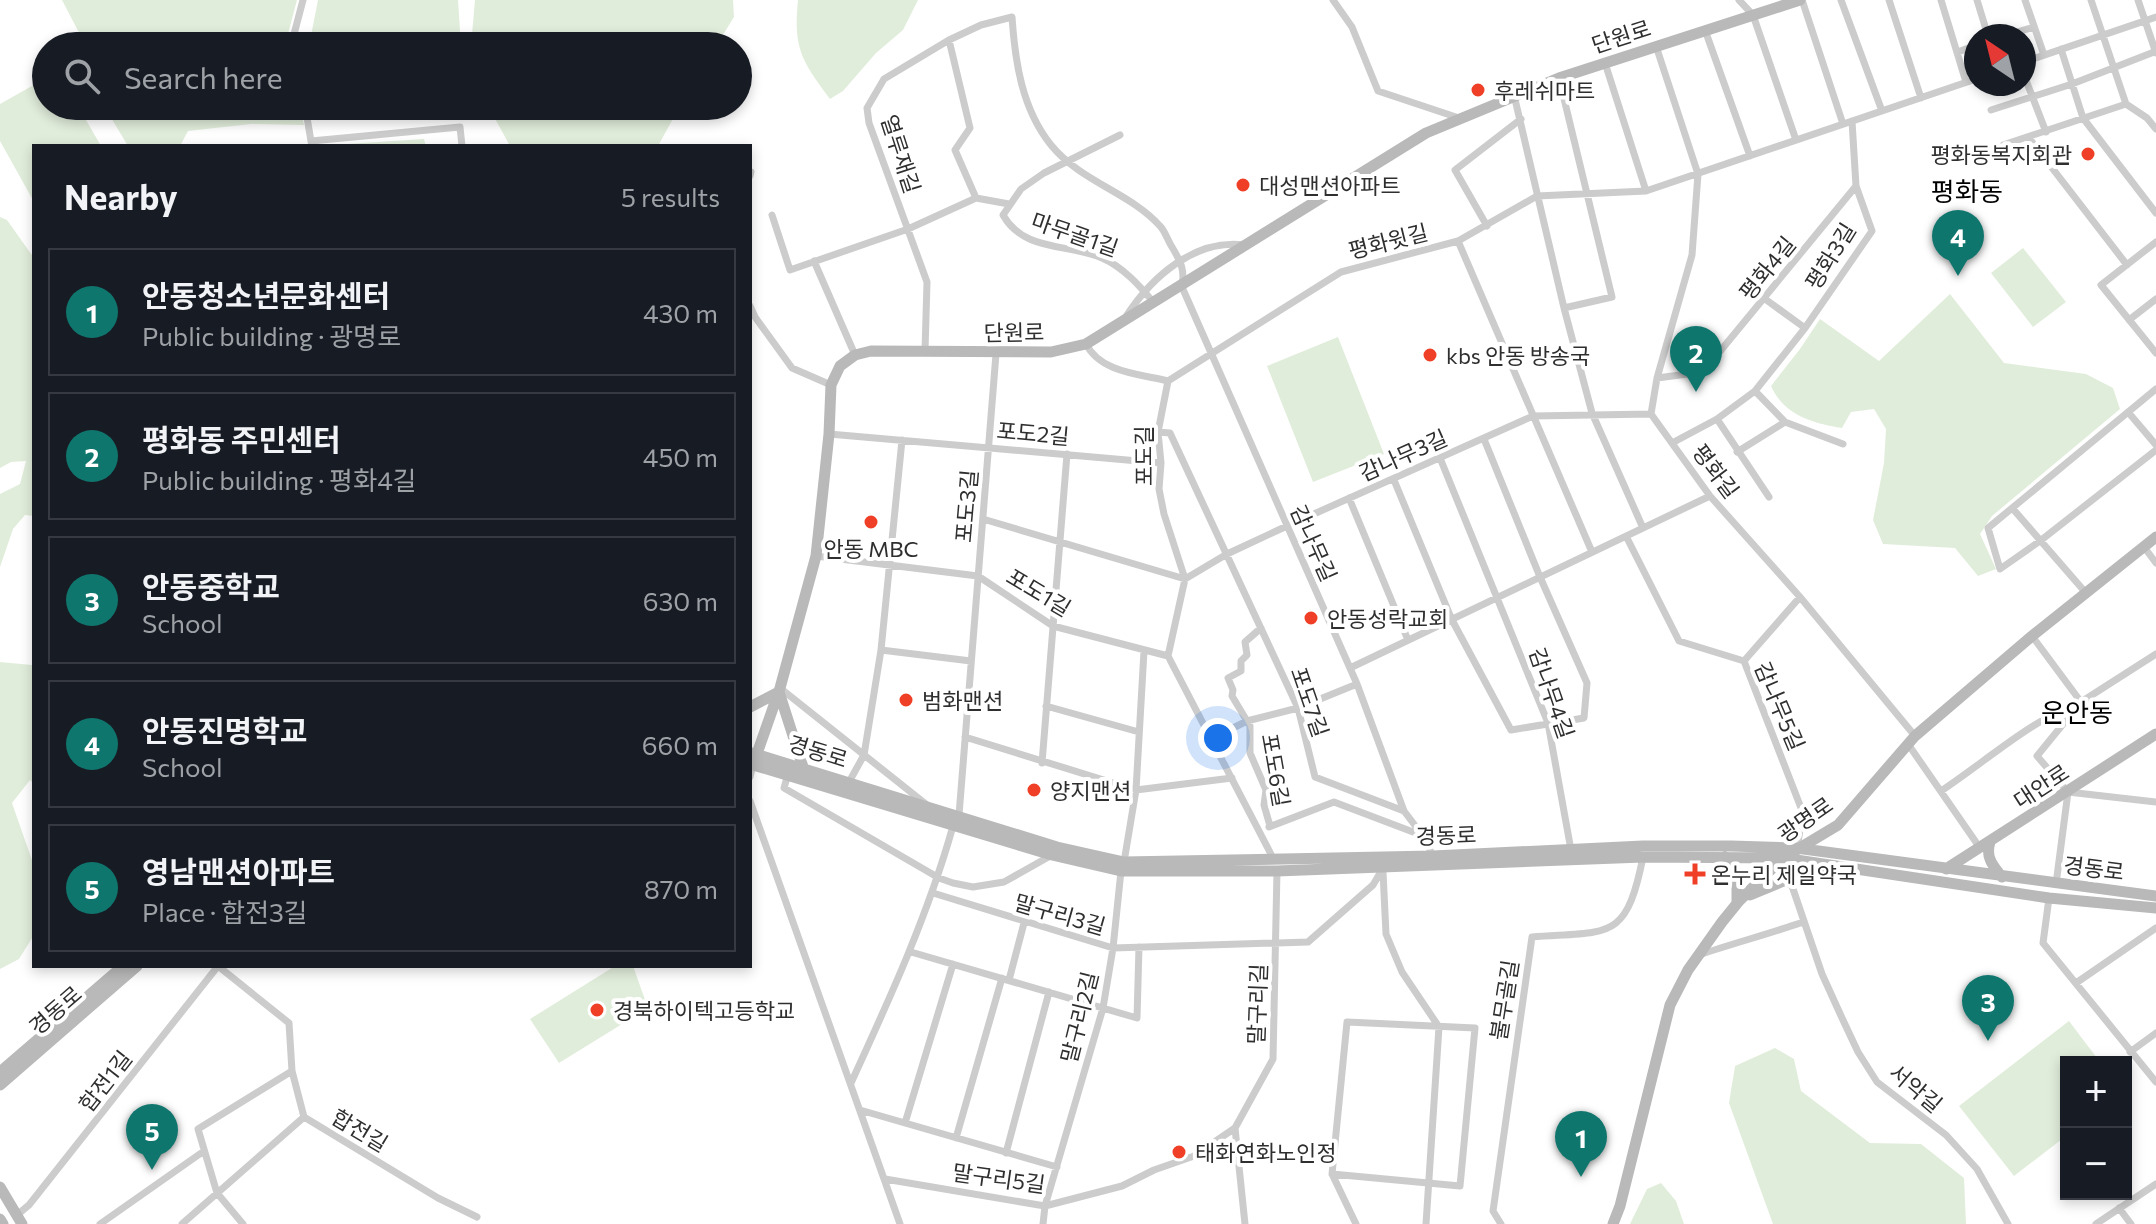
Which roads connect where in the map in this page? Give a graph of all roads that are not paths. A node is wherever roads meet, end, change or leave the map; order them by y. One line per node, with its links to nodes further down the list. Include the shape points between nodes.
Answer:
1 (303, 0): 18 (street)
2 (1333, 0): 42 (street, via 1352,27 1378,91)
3 (1739, 0): 12 (street)
4 (1801, 0): 12 (street, 단원로); 48 (street)
5 (1841, 0): 40 (street)
6 (1889, 0): 37 (street)
7 (1941, 0): 25 (street)
8 (1977, 0): 15 (street)
9 (2025, 0): 16 (street)
10 (2091, 0): 20 (street)
11 (2138, 0): 14 (street)
12 (1753, 15): 17 (street, 단원로); 53 (street)
13 (2156, 17): 14 (street)
14 (2144, 21): 20 (street); 26 (street)
15 (1984, 24)
16 (2033, 24)
17 (1705, 30): 22 (street, 단원로); 57 (street)
18 (295, 32)
19 (2036, 33): 27 (street)
20 (2101, 36): 23 (street); 30 (street)
21 (949, 40): 58 (street, 열루재길, via 1012,17 1015,60 1026,97 1041,131); 65 (street, via 970,128 955,150); 71 (street, 열루재길, via 884,79 867,108)
22 (1656, 46): 29 (street, 단원로); 59 (street)
23 (2061, 49): 27 (street); 34 (street)
24 (1964, 50): 25 (street)
25 (1958, 52): 31 (street)
26 (2155, 53): 30 (street)
27 (2044, 55): 28 (street)
28 (2036, 58)
29 (1605, 63): 32 (street, 단원로); 61 (street)
30 (2113, 68): 34 (street); 38 (street)
31 (1964, 74)
32 (1559, 78): 35 (street, 단원로); 62 (street)
33 (1964, 83): 37 (street, 평화윗길)
34 (2072, 84): 36 (street); 43 (street)
35 (1514, 95): 42 (street, 단원로); 45 (street)
36 (2032, 97): 39 (street); 50 (street)
37 (1921, 98): 40 (street, 평화윗길)
38 (2126, 104): 43 (street); 44 (street)
39 (1991, 110)
40 (1882, 111): 47 (street, 평화윗길)
41 (2156, 112): 44 (street)
42 (1459, 118): 74 (street, 단원로, via 1426,133)
43 (2083, 118): 50 (street); 66 (street)
44 (2147, 118): 49 (street)
45 (1521, 119): 63 (street); 70 (street, via 1455,170)
46 (307, 120): 54 (street)
47 (1852, 121): 48 (street, 평화윗길); 60 (street, 평화3길)
48 (1843, 124): 53 (street, 평화윗길)
49 (2156, 129)
50 (2046, 132): 52 (street)
51 (1120, 135): 58 (street)
52 (2029, 138): 56 (street); 77 (street)
53 (1796, 140): 57 (street, 평화윗길)
54 (311, 144): 55 (street, via 460,127)
55 (462, 144)
56 (2003, 145)
57 (1750, 156): 59 (street, 평화윗길)
58 (1068, 162): 67 (street, via 1032,181); 76 (street, via 1160,226)
59 (1698, 174): 61 (street, 평화윗길); 94 (street, via 1692,255)
60 (1856, 186): 80 (street, 평화4길); 87 (street, 평화3길, via 1872,231)
61 (1646, 191): 62 (street, 평화윗길)
62 (1587, 194): 63 (street, 평화윗길); 83 (street, via 1612,297)
63 (1537, 196): 70 (street, 평화윗길); 83 (street)
64 (2156, 196): 66 (street)
65 (976, 198): 67 (street, 마무골1길); 71 (street)
66 (2148, 203): 68 (street)
67 (1009, 204): 79 (street, 마무골1길, via 1003,215 1020,236 1103,258)
68 (2156, 213)
69 (772, 215): 75 (street, via 790,270)
70 (1487, 226): 72 (street, 평화윗길)
71 (908, 229): 75 (street); 90 (street, 열루재길, via 927,282)
72 (1458, 241): 91 (street, 평화윗길, via 1341,272); 102 (street)
73 (2156, 242): 77 (street)
74 (1246, 245): 76 (street, via 1219,245); 78 (street, 단원로)
75 (814, 261): 93 (street)
76 (1180, 261): 78 (street, 감나무길, via 1185,271); 79 (street)
77 (2127, 265): 85 (street, via 2101,285)
78 (1182, 287): 82 (street, 단원로); 91 (street, 감나무길)
79 (1143, 290): 82 (street, 마무골1길); 86 (street)
80 (1765, 299): 87 (street); 94 (street, 평화4길, via 1703,372)
81 (2156, 299): 85 (street)
82 (1154, 303): 86 (street, 단원로)
83 (1564, 308): 100 (street)
84 (752, 310): 96 (street, via 792,368)
85 (2129, 320): 89 (street)
86 (1123, 323): 88 (street, 단원로)
87 (1805, 328): 98 (street, 평화3길)
88 (1086, 344): 92 (street, 단원로, via 1051,352); 95 (street, via 1099,362)
89 (2154, 348)
90 (925, 351): 92 (street, 단원로); 93 (street, 단원로)
91 (1210, 352): 95 (street); 123 (street, 감나무길)
92 (996, 354): 112 (street, 포도3길)
93 (855, 355): 96 (street, via 840,366)
94 (1657, 378): 101 (street)
95 (1168, 381): 105 (street, 포도길)
96 (831, 385): 106 (street)
97 (2156, 389): 99 (street)
98 (1755, 391): 103 (street, 평화3길); 104 (street)
99 (2128, 412): 111 (street); 121 (street)
100 (1592, 413): 101 (street, 감나무3길); 102 (street, 감나무3길); 124 (street)
101 (1651, 414): 109 (street, 평화길)
102 (1533, 416): 107 (street, 감나무3길); 130 (street)
103 (1717, 419): 109 (street, 평화3길); 113 (street)
104 (1785, 422): 110 (street); 113 (street)
105 (1158, 432): 116 (street, 포도길); 131 (street, 포도7길, via 1170,433)
106 (829, 434): 108 (street, 포도2길); 132 (street)
107 (1484, 439): 115 (street, 감나무3길); 136 (street)
108 (902, 440): 112 (street, 포도2길); 134 (street)
109 (1672, 443): 118 (street, 평화길)
110 (1843, 444)
111 (2156, 447): 128 (street)
112 (988, 448): 114 (street, 포도2길); 122 (street, 포도3길)
113 (1737, 452): 119 (street)
114 (1067, 454): 116 (street, 포도2길); 127 (street)
115 (1440, 458): 117 (street, 감나무3길); 140 (street, 감나무4길)
116 (1161, 463): 137 (street, 포도길, via 1164,514)
117 (1394, 480): 120 (street, 감나무3길); 141 (street)
118 (1710, 496): 124 (street); 139 (street, 평화길)
119 (1769, 497)
120 (1349, 498): 123 (street, 감나무3길); 145 (street)
121 (2013, 509): 128 (street); 128 (street, via 1988,528 2000,569)
122 (983, 519): 127 (street); 135 (street, 포도3길)
123 (1287, 526): 131 (street); 152 (street, 감나무길)
124 (1643, 528): 125 (street)
125 (1626, 536): 130 (street); 151 (street, 감나무5길, via 1679,641)
126 (2156, 537): 129 (street, 광명로)
127 (1060, 541): 137 (street); 142 (street)
128 (2040, 541): 138 (street)
129 (2144, 547): 133 (street); 138 (street, 광명로)
130 (1592, 552): 136 (street)
131 (1227, 554): 137 (street); 143 (street, 포도7길)
132 (816, 556): 134 (street, 포도1길); 154 (street)
133 (2156, 563)
134 (891, 565): 135 (street, 포도1길); 146 (street)
135 (978, 576): 142 (street, 포도1길); 150 (street, 포도3길)
136 (1540, 577): 140 (street); 160 (street, via 1587,683 1584,718)
137 (1185, 579): 149 (street)
138 (2086, 593): 144 (street, 광명로)
139 (1800, 597): 151 (street); 165 (street, 평화길)
140 (1497, 598): 141 (street); 160 (street, 감나무4길)
141 (1452, 620): 145 (street); 160 (street, via 1511,730)
142 (1053, 626): 147 (street, 포도1길); 157 (street)
143 (1261, 628): 158 (street, 포도7길); 159 (street, 포도6길, via 1245,642 1241,671 1228,678)
144 (2032, 636): 155 (street); 165 (street, 광명로)
145 (1408, 640): 152 (street)
146 (881, 650): 150 (street); 166 (street)
147 (1144, 651): 149 (street, 포도1길); 161 (street, 말구리2길)
148 (2156, 654): 155 (street)
149 (1168, 656): 164 (street)
150 (971, 661): 163 (street, 포도3길)
151 (1744, 661): 186 (street, 감나무5길, via 1803,813)
152 (1350, 668): 153 (street, 감나무길)
153 (1357, 684): 158 (street); 179 (street, 감나무길)
154 (780, 690): 156 (street); 166 (street); 167 (street); 169 (street)
155 (2081, 702): 174 (street, via 2055,711); 175 (street, via 2037,756)
156 (752, 706)
157 (1046, 706): 161 (street); 168 (street)
158 (1298, 708): 159 (street); 179 (street, 포도7길, via 1315,777)
159 (1247, 721): 164 (street); 181 (street, 포도6길)
160 (1548, 723): 185 (street, 감나무4길)
161 (1139, 732): 173 (street, 말구리2길)
162 (2156, 734): 175 (street, 대안로)
163 (965, 737): 168 (street); 180 (street, 포도3길)
164 (1211, 739): 171 (street)
165 (1912, 740): 174 (street, 평화길); 186 (street, 광명로, via 1838,825)
166 (864, 755): 172 (street); 177 (street)
167 (752, 759): 169 (street, 경동로); 170 (street, 경동로)
168 (1042, 763): 173 (street)
169 (803, 767): 172 (street, 경동로)
170 (788, 774): 180 (street, 경동로); 198 (street, via 784,788)
171 (1232, 778): 173 (street); 182 (street)
172 (849, 782): 177 (street, 경동로)
173 (1136, 790): 195 (street, 말구리2길)
174 (1941, 791): 184 (street, 평화길)
175 (2068, 792): 176 (street); 184 (street, 대안로); 200 (street)
176 (2156, 802)
177 (929, 806): 180 (street, 경동로)
178 (752, 807): 229 (street)
179 (1404, 811): 183 (street, 감나무길)
180 (956, 820): 187 (street, 경동로); 195 (street, 경동로); 198 (street, 포도3길)
181 (1270, 826): 182 (street); 183 (street, 포도6길, via 1334,802)
182 (1260, 833): 194 (street)
183 (1423, 836): 188 (street, 감나무길)
184 (1985, 845): 196 (street, 대안로); 197 (street)
185 (1571, 850): 186 (street, 경동로, via 1643,846); 188 (street, 경동로)
186 (1796, 854): 191 (street, 광명로); 193 (street, 경동로); 196 (street, 경동로); 199 (street, 서악길)
187 (1052, 855): 195 (street, 경동로); 198 (street, via 1004,882 973,887)
188 (1433, 856): 192 (street, 경동로)
189 (1643, 857): 190 (street, 경동로); 192 (street, 경동로); 260 (street, 불무골길, via 1631,906 1610,929 1532,937 1493,1211)
190 (1725, 857): 191 (street, 경동로); 204 (street, via 1737,872)
191 (1783, 858): 204 (street, 광명로)
192 (1383, 862): 194 (street, 경동로); 209 (street, 말구리3길, via 1373,885 1308,942); 223 (street, via 1386,934 1402,972)
193 (1842, 865): 199 (street); 203 (street, 경동로)
194 (1276, 866): 195 (street, 경동로); 209 (street, 말구리길)
195 (1122, 867): 211 (street, 말구리2길)
196 (1946, 869): 197 (street, 경동로)
197 (2002, 877): 200 (street, 경동로)
198 (939, 878): 201 (street, 포도3길)
199 (1791, 883): 204 (street, via 1772,885); 206 (street, 서악길)
200 (2056, 884): 202 (street, 경동로)
201 (933, 893): 207 (street, 말구리3길); 212 (street, 포도3길)
202 (2156, 896)
203 (2049, 898): 205 (street, 경동로); 220 (street, via 2043,943)
204 (1738, 902): 213 (street, 광명로)
205 (2156, 908)
206 (1803, 922): 213 (street); 262 (street, 서악길, via 1842,1018 1877,1082 1946,1135 1977,1169)
207 (1024, 923): 211 (street, 말구리3길); 219 (street)
208 (2156, 928): 220 (street)
209 (1276, 944): 210 (street, 말구리3길); 234 (street, 말구리길, via 1273,1059)
210 (1139, 947): 211 (street, 말구리3길); 222 (street, via 1137,1018)
211 (1113, 948): 222 (street, 말구리2길)
212 (911, 952): 214 (street); 229 (street, 포도3길)
213 (1698, 955): 261 (street, 광명로, via 1670,1005)
214 (953, 964): 219 (street); 233 (street)
215 (121, 968): 227 (street, 경동로)
216 (135, 968): 230 (street, 경동로)
217 (216, 968): 249 (street, 합전1길)
218 (220, 968): 226 (street, 합전길, via 289,1023)
219 (1006, 979): 221 (street); 235 (street)
220 (2076, 983): 225 (street)
221 (1049, 992): 222 (street); 237 (street)
222 (1103, 1008): 238 (street, 말구리2길)
223 (1439, 1027): 239 (street, via 1347,1022); 241 (street); 241 (street, via 1475,1028 1460,1186)
224 (2156, 1033): 225 (street)
225 (2130, 1052): 228 (street)
226 (292, 1071): 232 (street, 합전길); 236 (street, via 198,1129)
227 (0, 1072)
228 (2156, 1082)
229 (851, 1083): 231 (street)
230 (0, 1085)
231 (860, 1110): 233 (street); 240 (street)
232 (304, 1117): 244 (street); 247 (street, 합전길)
233 (905, 1123): 235 (street)
234 (1235, 1128): 245 (street, 말구리5길, via 1194,1156 1122,1186); 257 (street)
235 (956, 1138): 237 (street)
236 (204, 1151): 244 (street); 250 (street)
237 (1006, 1153): 238 (street)
238 (1057, 1167): 245 (street, 말구리2길)
239 (1332, 1174): 241 (street); 258 (street)
240 (885, 1179): 245 (street, 말구리5길); 255 (street)
241 (1427, 1183): 259 (street)
242 (2156, 1184): 246 (street)
243 (0, 1187): 249 (street)
244 (217, 1193): 253 (street); 254 (street)
245 (1045, 1206): 256 (street, 말구리2길)
246 (2119, 1208): 263 (street); 264 (street)
247 (477, 1217)
248 (0, 1219): 251 (street)
249 (20, 1220)
250 (113, 1221): 252 (street)
251 (3, 1224)
252 (100, 1224)
253 (182, 1224)
254 (243, 1224)
255 (900, 1224)
256 (1043, 1224)
257 (1245, 1224)
258 (1356, 1224)
259 (1426, 1224)
260 (1501, 1224)
261 (1613, 1224)
262 (2008, 1224)
263 (2096, 1224)
264 (2131, 1224)

